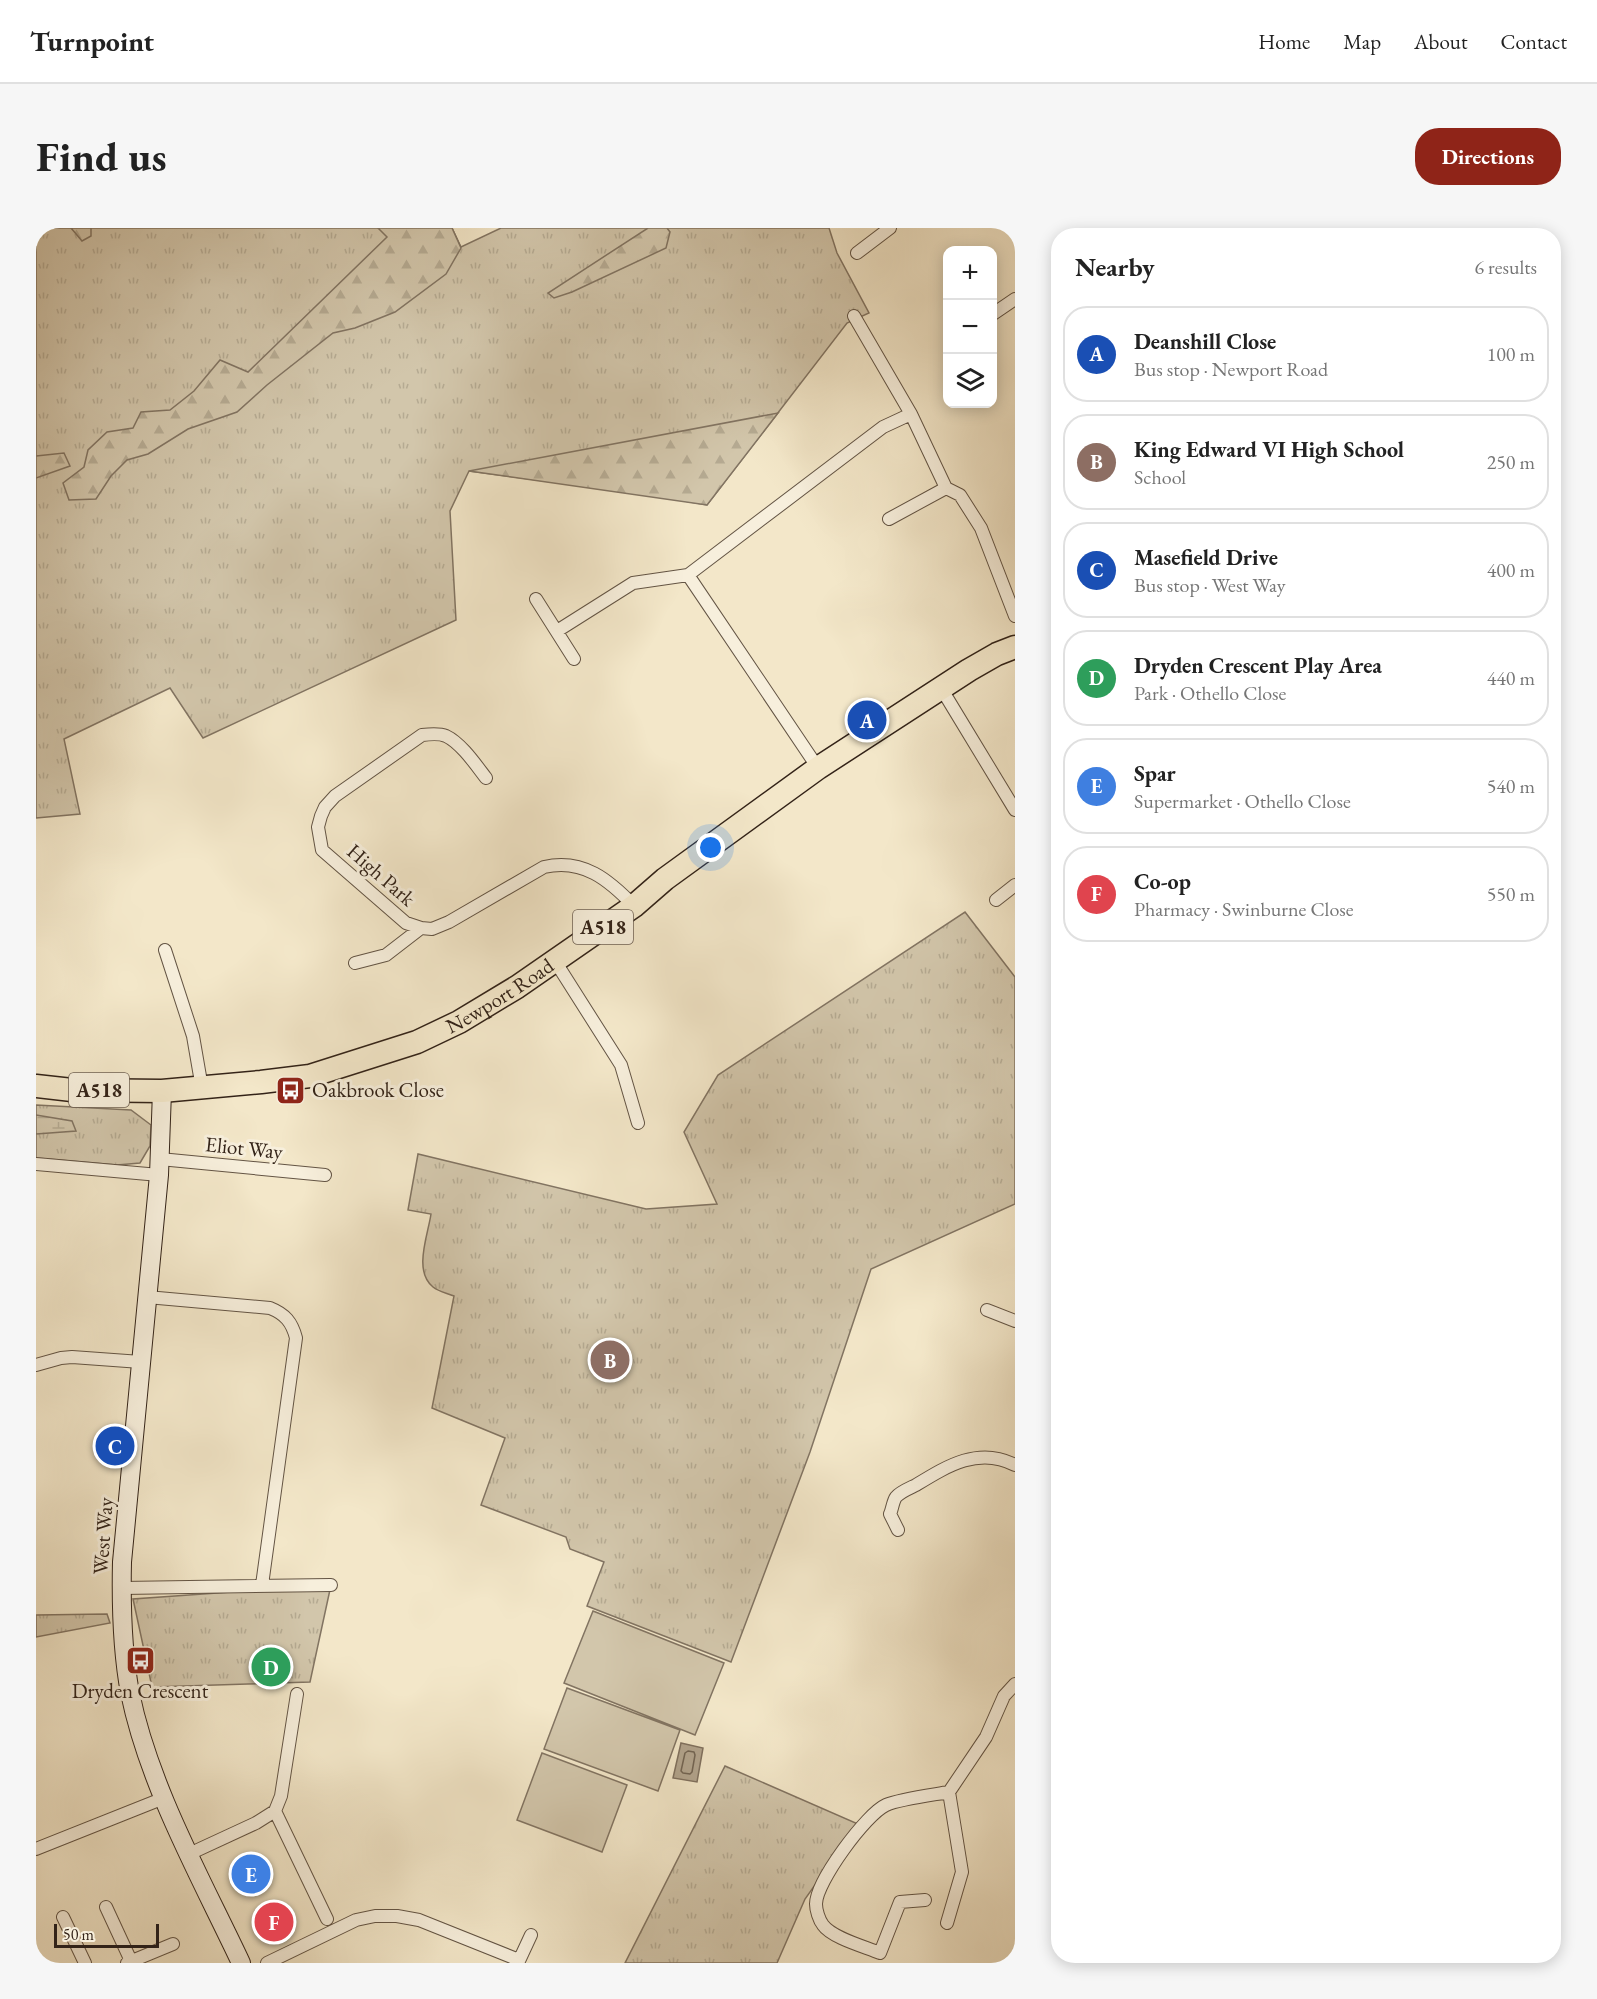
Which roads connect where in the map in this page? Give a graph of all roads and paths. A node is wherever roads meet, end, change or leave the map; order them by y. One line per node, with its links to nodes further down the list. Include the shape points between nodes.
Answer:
1 (890, 228): 2 (street)
2 (857, 253)
3 (1015, 299): 4 (street)
4 (997, 311)
5 (854, 316): 6 (street)
6 (911, 414): 7 (street); 9 (street, via 883,427)
7 (946, 488): 8 (street); 11 (street, via 960,495 981,528)
8 (889, 519)
9 (688, 575): 12 (street, via 633,583); 16 (street)
10 (536, 599): 12 (street)
11 (1015, 616)
12 (557, 631): 14 (street)
13 (1015, 647): 15 (highway, Newport Road / A518)
14 (574, 659)
15 (941, 687): 16 (highway, Newport Road / A518); 18 (street)
16 (818, 768): 21 (highway, Newport Road / A518)
17 (486, 778): 22 (street, High Park, via 447,736 422,735 334,796 321,816 318,827 322,850 406,922)
18 (1015, 810)
19 (1015, 885): 20 (street)
20 (996, 900)
21 (634, 906): 22 (street, High Park, via 601,877 569,864 556,864 449,921); 24 (highway, Newport Road / A518)
22 (421, 928): 25 (street, via 386,955)
23 (165, 950): 27 (street, via 193,1036)
24 (555, 961): 27 (highway, Newport Road / A518, via 468,1016 417,1042 310,1076); 29 (street, via 621,1065)
25 (355, 963)
26 (36, 1086): 28 (highway, Newport Road / A518)
27 (202, 1088): 28 (highway, Newport Road / A518)
28 (162, 1091): 31 (street, West Way)
29 (638, 1123)
30 (36, 1164): 31 (street, Eliot Way)
31 (159, 1167): 32 (street, Eliot Way); 33 (street, West Way)
32 (325, 1175)
33 (147, 1297): 36 (street, West Way); 40 (street, via 270,1308 284,1315 293,1327 296,1338)
34 (987, 1310): 35 (street)
35 (1015, 1321)
36 (141, 1362): 37 (street, via 72,1357); 42 (street, West Way)
37 (36, 1365)
38 (1015, 1465): 39 (street, via 983,1457 961,1460 931,1475 896,1497 890,1514)
39 (898, 1530)
40 (262, 1585): 41 (street); 42 (street)
41 (331, 1585)
42 (122, 1588): 46 (street, West Way, via 122,1625 131,1695 146,1752)
43 (1015, 1684): 45 (street, via 1004,1696 986,1737)
44 (297, 1694): 47 (street, via 281,1796)
45 (949, 1792): 54 (street, via 962,1872); 57 (street, via 886,1805 879,1810 862,1825 820,1888 816,1903 823,1926)
46 (164, 1798): 48 (street); 49 (street, West Way)
47 (275, 1811): 49 (street, via 256,1824); 53 (street)
48 (36, 1849)
49 (189, 1854): 61 (street, West Way)
50 (925, 1900): 57 (street, via 900,1902)
51 (106, 1907): 58 (street)
52 (63, 1917): 60 (street)
53 (327, 1918)
54 (947, 1923)
55 (531, 1935): 59 (street)
56 (173, 1944): 58 (street)
57 (880, 1958)
58 (129, 1962)
59 (519, 1962): 62 (street, via 419,1920 375,1916 356,1920)
60 (85, 1963)
61 (241, 1963)
62 (267, 1963)

